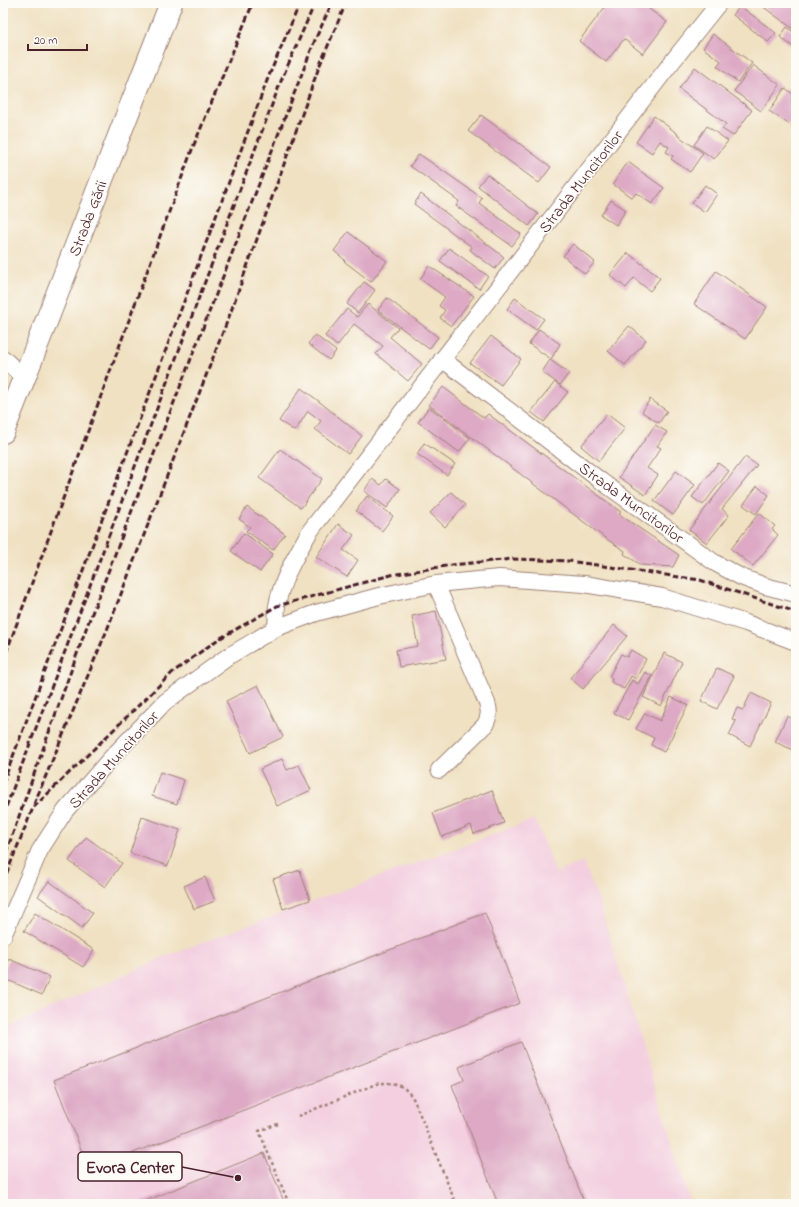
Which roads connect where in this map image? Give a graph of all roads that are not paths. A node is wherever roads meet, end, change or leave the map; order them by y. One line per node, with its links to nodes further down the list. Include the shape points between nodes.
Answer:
1 (171, 3): 5 (main road, Strada Gării)
2 (719, 3): 4 (street, Strada Muncitorilor)
3 (3, 358): 5 (street)
4 (442, 359): 8 (street, Strada Muncitorilor, via 715,563 741,577); 9 (street, Strada Muncitorilor, via 310,531 290,567 283,586 277,606)
5 (24, 378): 6 (main road, Strada Gării)
6 (3, 432)
7 (436, 584): 9 (street, Strada Muncitorilor, via 316,613); 10 (street, Strada Muncitorilor, via 499,578 584,584 662,597 746,623); 11 (street, via 489,710 485,725)
8 (796, 594)
9 (276, 628): 12 (street, Strada Muncitorilor, via 227,657 165,702 110,759 65,811 40,850)
10 (796, 642)
11 (439, 770)
12 (3, 936)

